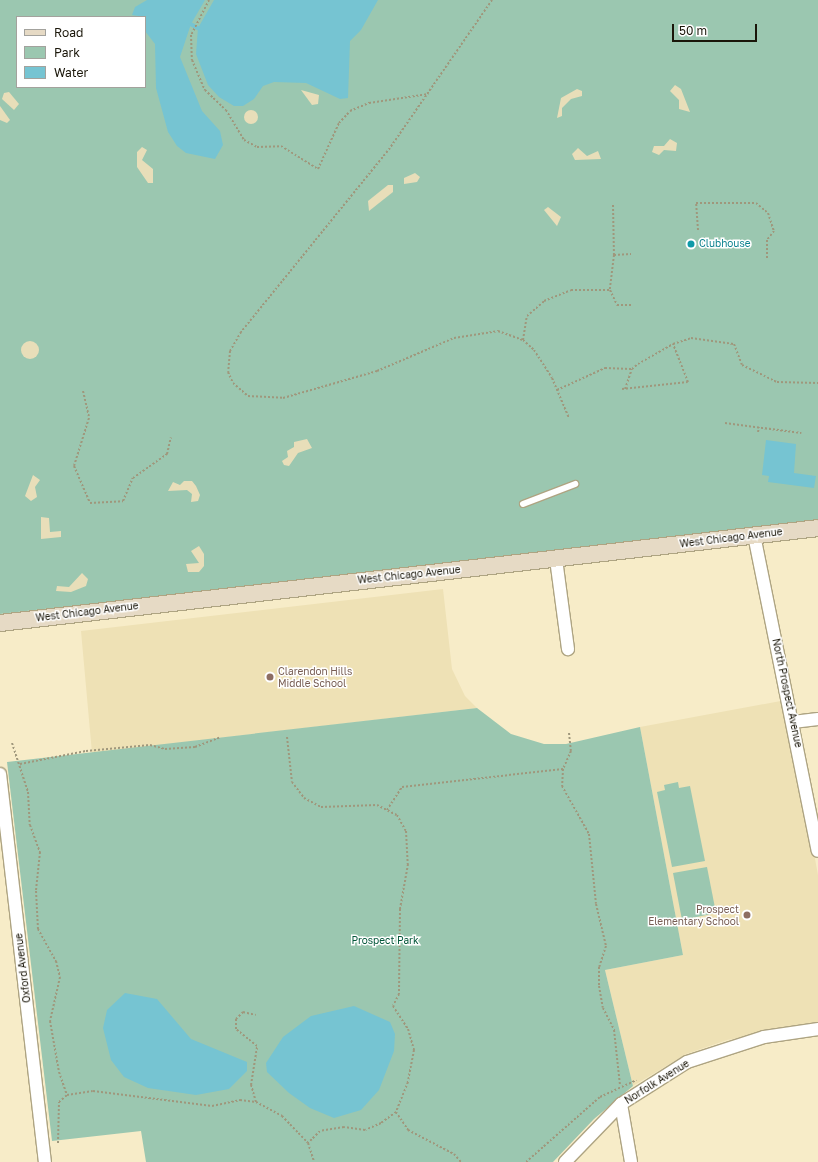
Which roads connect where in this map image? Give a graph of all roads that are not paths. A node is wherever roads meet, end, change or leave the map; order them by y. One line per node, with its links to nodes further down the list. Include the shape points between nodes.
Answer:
1 (575, 484): 2 (lane)
2 (523, 504)
3 (818, 528): 4 (main road, West Chicago Avenue)
4 (754, 535): 5 (main road, West Chicago Avenue); 9 (street, North Prospect Avenue)
5 (556, 559): 6 (main road, West Chicago Avenue); 7 (street)
6 (0, 623)
7 (568, 649)
8 (818, 719): 9 (street)
9 (793, 722): 11 (street, North Prospect Avenue)
10 (0, 774): 14 (street, Oxford Avenue)
11 (818, 851)
12 (818, 1029): 13 (street, Norfolk Avenue, via 764,1037 708,1053 665,1075)
13 (622, 1104): 15 (street, Norfolk Avenue); 16 (street)
14 (45, 1162)
15 (564, 1162)
16 (630, 1162)

